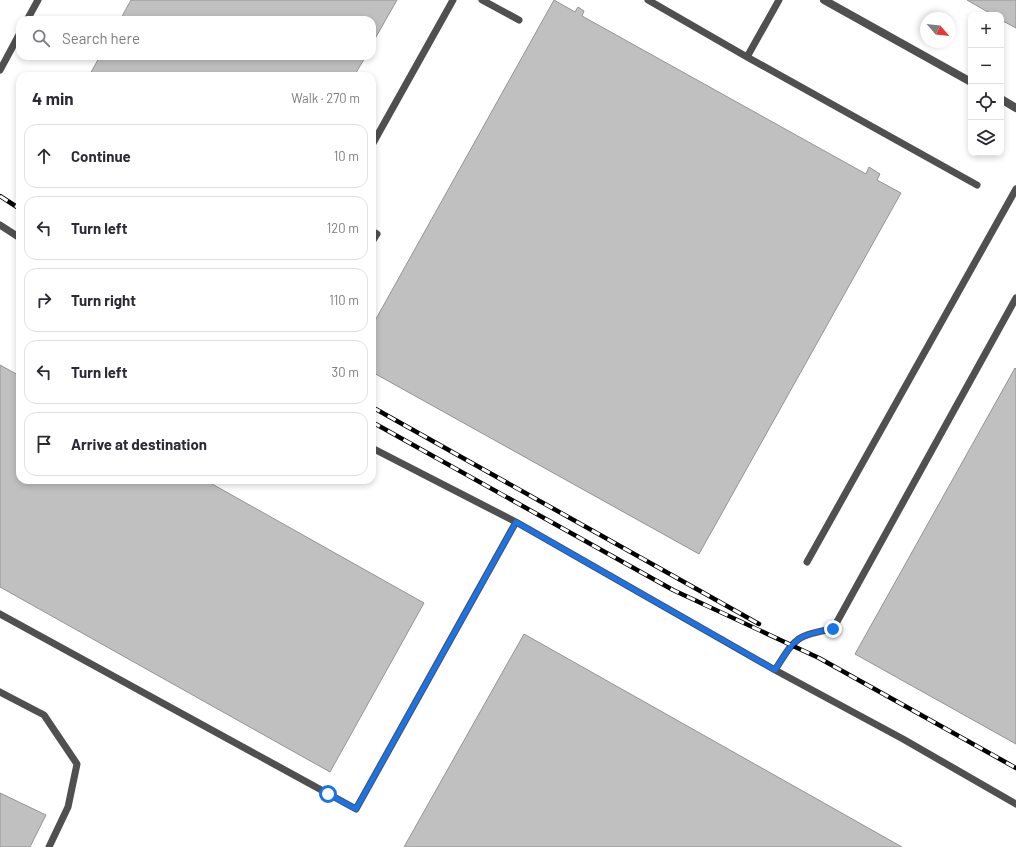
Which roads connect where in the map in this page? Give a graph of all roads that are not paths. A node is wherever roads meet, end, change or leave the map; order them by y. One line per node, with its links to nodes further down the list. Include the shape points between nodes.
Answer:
1 (38, 0): 7 (lane)
2 (453, 0): 15 (lane)
3 (482, 0): 8 (lane)
4 (648, 0): 10 (lane)
5 (779, 0): 10 (lane)
6 (824, 0): 12 (street)
7 (29, 16)
8 (519, 20)
9 (16, 40): 11 (lane)
10 (747, 57): 16 (lane)
11 (0, 70)
12 (968, 80)
13 (1004, 101): 14 (street)
14 (1016, 108)
15 (376, 138)
16 (977, 185)
17 (1016, 189): 23 (lane)
18 (0, 225): 19 (lane)
19 (16, 235)
20 (1016, 298): 25 (lane, via 833,629 810,633 792,643)
21 (376, 450): 22 (lane)
22 (516, 522): 24 (lane, via 356,809); 25 (lane)
23 (807, 562)
24 (0, 614)
25 (775, 670): 27 (lane)
26 (0, 692): 28 (lane, via 44,715 77,764 68,807)
27 (1016, 804)
28 (49, 847)

